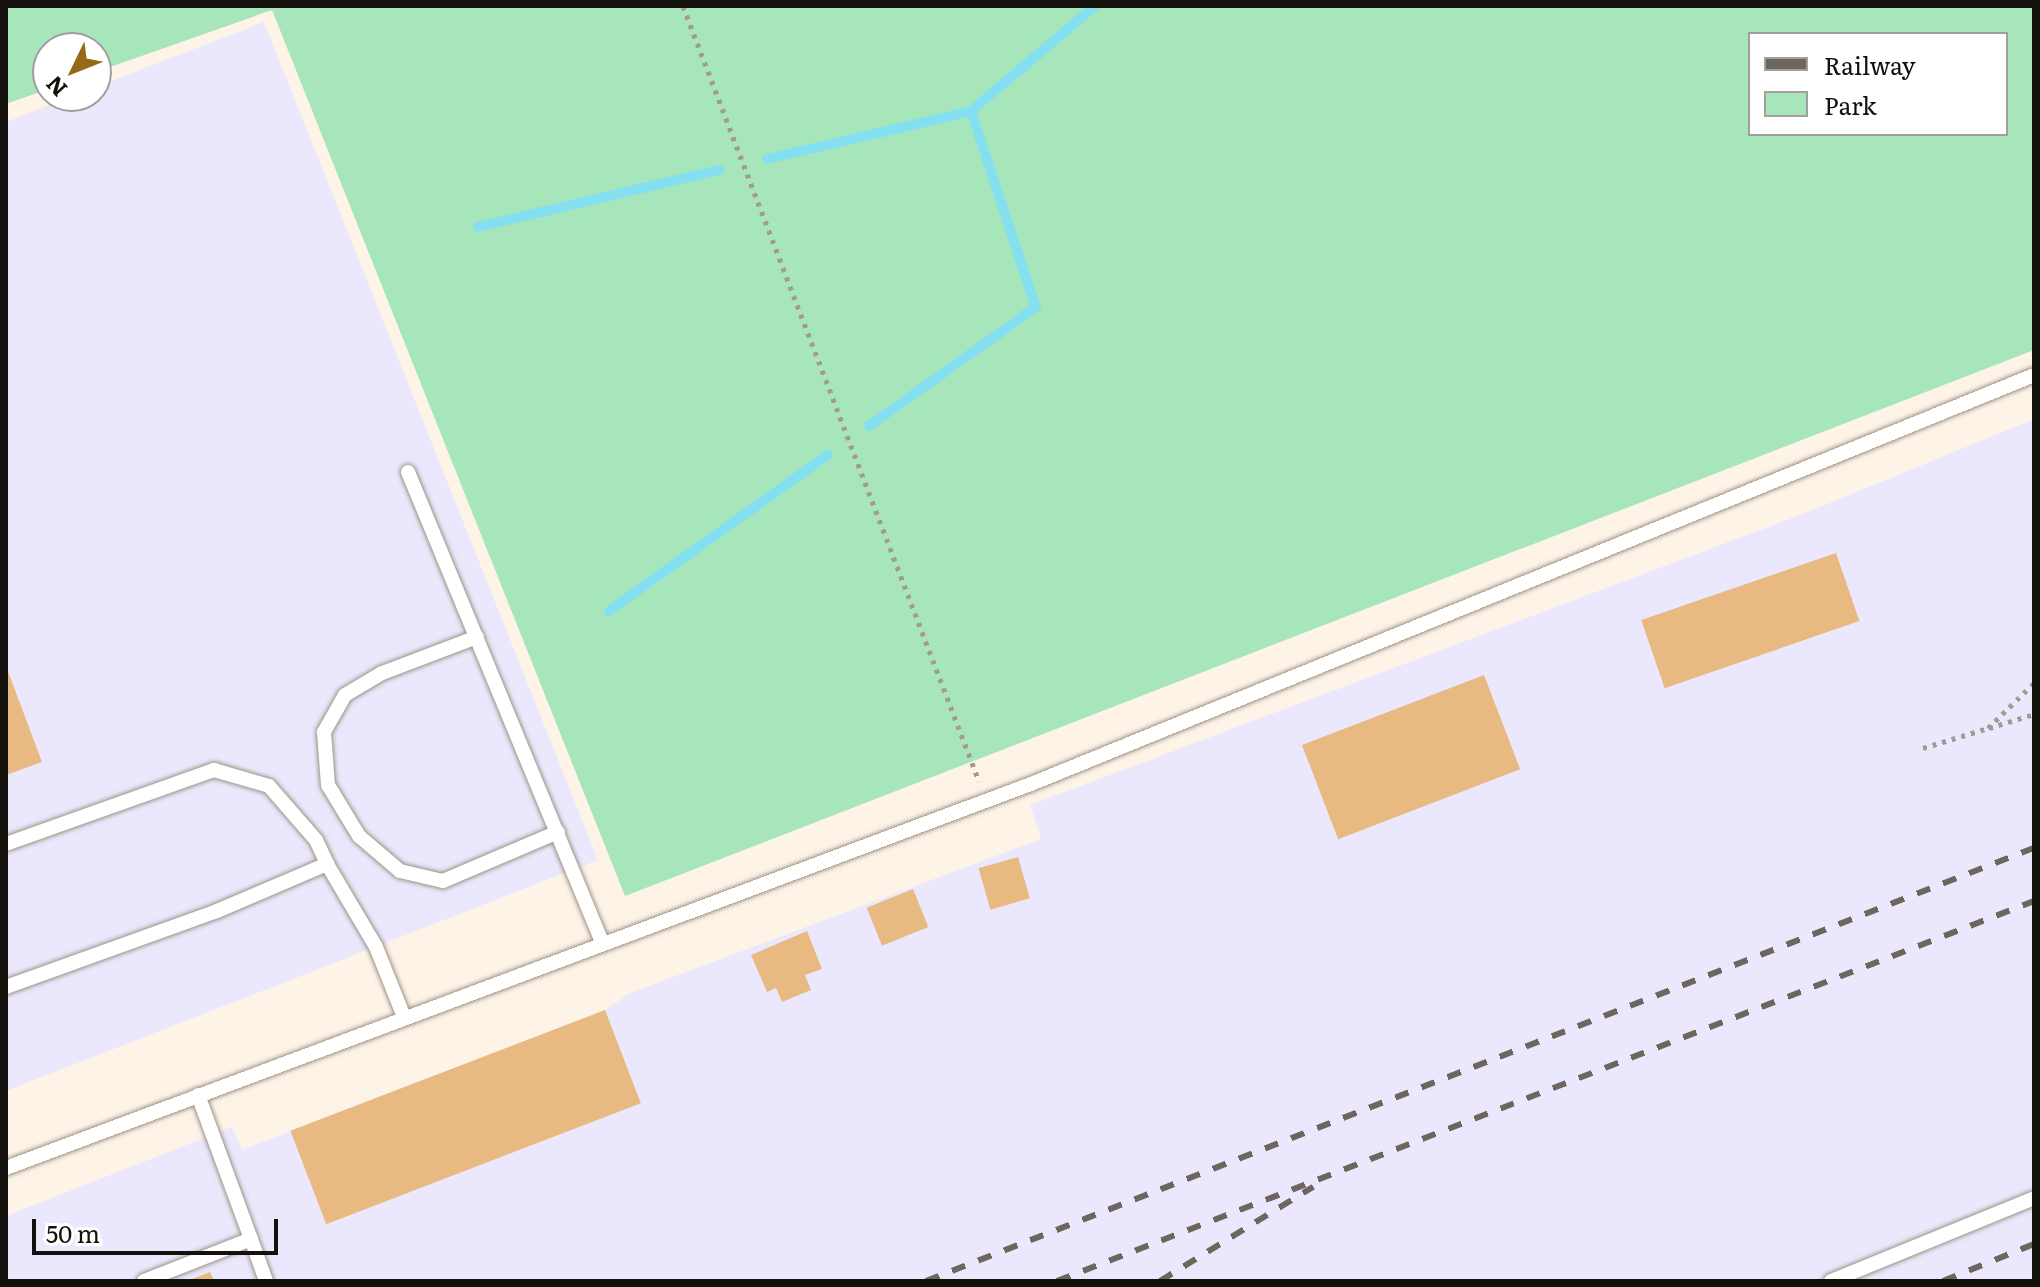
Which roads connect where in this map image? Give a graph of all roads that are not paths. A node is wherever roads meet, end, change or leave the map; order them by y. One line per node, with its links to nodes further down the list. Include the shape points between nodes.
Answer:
1 (2034, 375): 7 (lane, via 986,801)
2 (408, 472): 3 (lane)
3 (477, 637): 4 (lane); 4 (lane, via 382,673 345,695 324,732 328,785 359,836 400,871 443,881)
4 (558, 832): 7 (lane)
5 (6, 844): 6 (lane, via 214,770 269,786 316,840)
6 (327, 864): 8 (lane, via 217,911); 9 (lane, via 376,947)
7 (602, 942): 9 (lane)
8 (6, 987)
9 (404, 1017): 10 (lane)
10 (198, 1095): 11 (lane); 13 (lane)
11 (6, 1168)
12 (2034, 1198): 16 (lane)
13 (251, 1239): 14 (lane); 15 (lane)
14 (144, 1281)
15 (266, 1281)
16 (1831, 1281)

